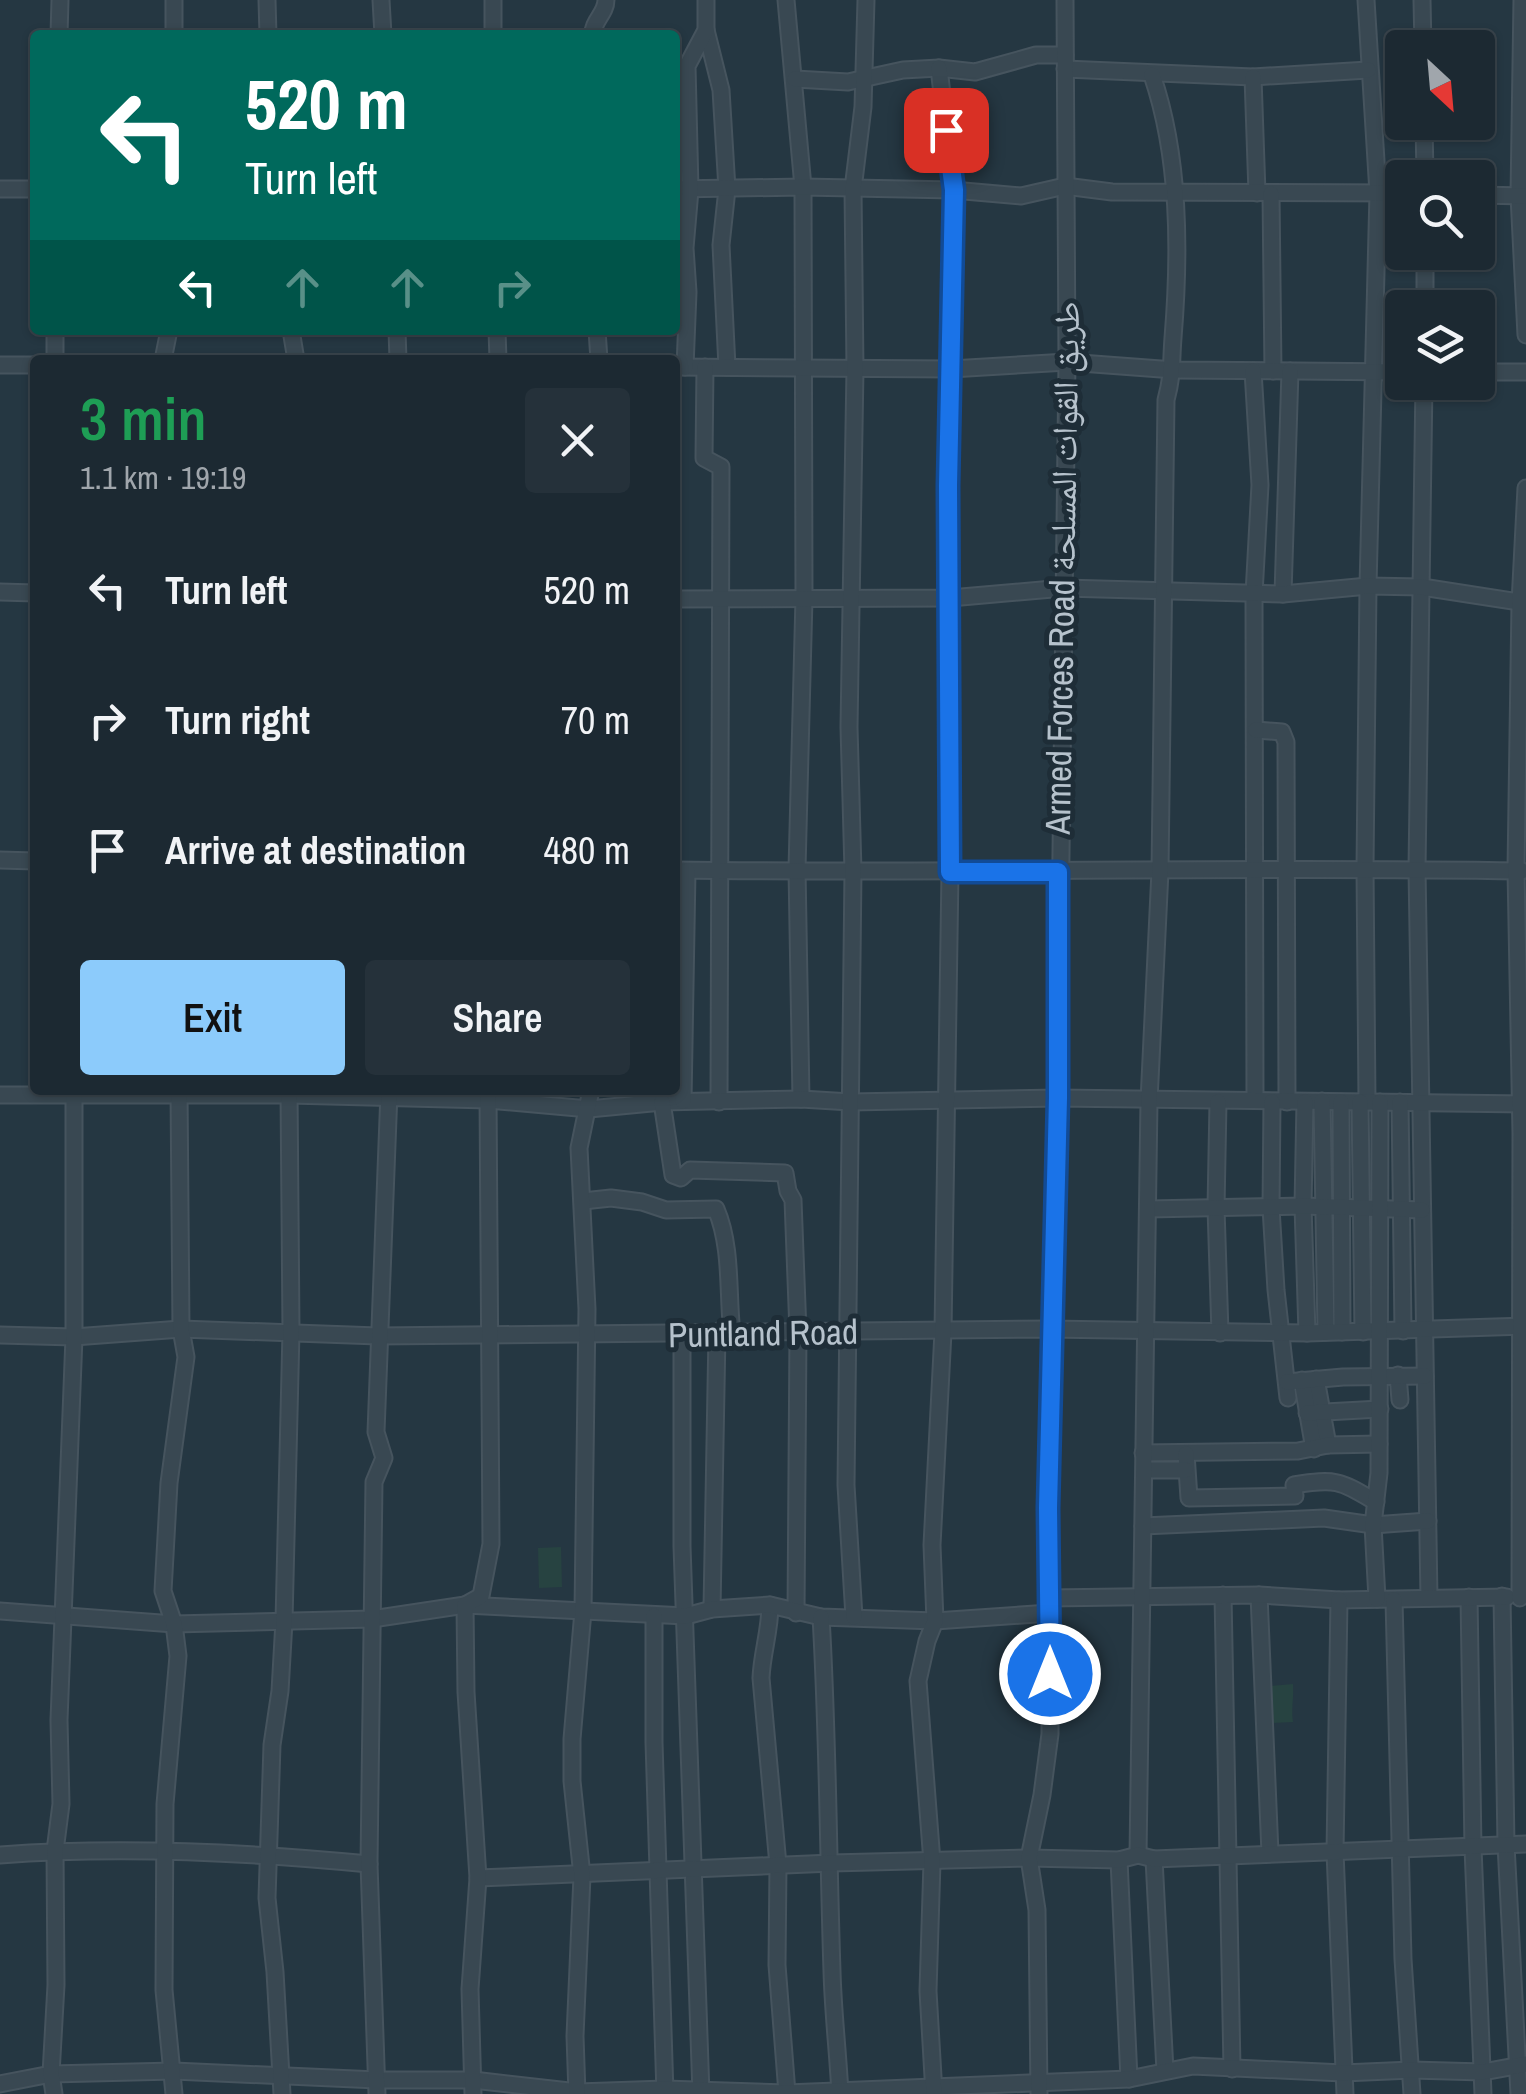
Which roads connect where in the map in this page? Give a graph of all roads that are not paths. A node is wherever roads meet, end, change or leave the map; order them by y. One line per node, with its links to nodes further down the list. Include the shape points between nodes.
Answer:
1 (60, 0): 14 (street)
2 (174, 0): 15 (street)
3 (267, 0): 16 (street)
4 (381, 0): 17 (street)
5 (494, 0): 18 (street)
6 (606, 0): 19 (street)
7 (706, 0): 20 (street)
8 (786, 0): 28 (street)
9 (866, 0): 27 (street)
10 (1066, 0): 22 (street, Armed Forces Road طريق القوات المسلحة)
11 (1366, 0): 24 (street)
12 (1422, 0): 21 (street)
13 (1522, 0): 42 (street)
14 (59, 30)
15 (174, 30)
16 (268, 30)
17 (383, 30)
18 (492, 30)
19 (593, 30)
20 (706, 30): 33 (street, via 687,66); 34 (street, via 721,90)
21 (1423, 30)
22 (1065, 62): 23 (street, via 1036,54 975,72); 25 (street); 29 (street, Armed Forces Road طريق القوات المسلحة)
23 (939, 68): 27 (street); 36 (street)
24 (1368, 70): 26 (street); 38 (street)
25 (1152, 75): 26 (street); 37 (street)
26 (1253, 77): 40 (street)
27 (864, 78): 28 (street); 35 (street)
28 (795, 79): 30 (street)
29 (1065, 186): 36 (street, via 1021,196); 37 (street); 44 (street, Armed Forces Road طريق القوات المسلحة)
30 (803, 187): 34 (street); 35 (street); 47 (street)
31 (0, 189): 32 (street)
32 (30, 189)
33 (682, 189): 34 (street); 48 (street, via 688,292)
34 (727, 189): 50 (street, via 721,245)
35 (854, 189): 36 (street); 51 (street)
36 (954, 190): 52 (street)
37 (1173, 192): 40 (street); 53 (street)
38 (1378, 193): 39 (street); 40 (street); 56 (street)
39 (1385, 193)
40 (1264, 194): 55 (street)
41 (1495, 195): 42 (street)
42 (1522, 196): 43 (street)
43 (1526, 336)
44 (1067, 362): 52 (street); 53 (street); 63 (street, Armed Forces Road طريق القوات المسلحة)
45 (0, 365): 46 (street)
46 (30, 365)
47 (802, 366): 50 (street); 51 (street); 71 (street)
48 (680, 367): 49 (street)
49 (705, 367): 50 (street); 73 (street, via 704,458 721,467)
50 (726, 367)
51 (855, 368): 52 (street); 74 (street)
52 (951, 369): 72 (street)
53 (1174, 370): 54 (street); 66 (street, via 1166,400)
54 (1253, 371): 55 (street); 68 (street, via 1260,485)
55 (1281, 371): 56 (street); 69 (street)
56 (1371, 372): 57 (street); 62 (street)
57 (1385, 372)
58 (1495, 372): 59 (street)
59 (1526, 372)
60 (1424, 400): 64 (street)
61 (1526, 488): 75 (street)
62 (1368, 586): 64 (street); 69 (street); 80 (street)
63 (1064, 588): 66 (street); 72 (street); 89 (street, Armed Forces Road طريق القوات المسلحة)
64 (1422, 588): 75 (street); 82 (street)
65 (0, 592): 67 (street)
66 (1161, 593): 68 (street); 90 (street)
67 (30, 594)
68 (1254, 594): 69 (street); 76 (street)
69 (1283, 594)
70 (680, 598): 73 (street)
71 (804, 598): 73 (street); 74 (street); 81 (street)
72 (950, 598): 74 (street); 88 (street)
73 (719, 600): 83 (street)
74 (852, 600): 87 (street)
75 (1523, 603): 85 (street)
76 (1256, 730): 79 (street); 84 (street, via 1282,732 1286,742)
77 (0, 860): 78 (street)
78 (30, 861)
79 (1254, 867): 84 (street); 90 (street); 101 (street)
80 (1364, 868): 82 (street); 84 (street); 112 (street)
81 (797, 869): 83 (street); 87 (street); 100 (street)
82 (1417, 869): 85 (street); 114 (street)
83 (720, 870): 86 (street); 105 (street)
84 (1289, 870): 101 (street)
85 (1521, 870): 115 (street)
86 (681, 871): 104 (street)
87 (853, 871): 88 (street); 106 (street)
88 (950, 872): 89 (street); 107 (street)
89 (1058, 872): 90 (street); 99 (street, Armed Forces Road طريق القوات المسلحة)
90 (1160, 872): 108 (street)
91 (30, 1093): 92 (street)
92 (0, 1095)
93 (74, 1095): 149 (street)
94 (179, 1095): 129 (street)
95 (289, 1095): 132 (street)
96 (389, 1095): 97 (street); 148 (street)
97 (488, 1095): 116 (street); 147 (street)
98 (590, 1095): 116 (street)
99 (1058, 1098): 107 (street); 108 (street); 130 (street, Armed Forces Road طريق القوات المسلحة)
100 (801, 1099): 105 (street); 106 (street)
101 (1271, 1101): 109 (street); 110 (street); 121 (street)
102 (1322, 1101): 110 (street); 111 (street); 122 (street)
103 (662, 1102): 104 (street); 116 (street); 135 (street, via 673,1174 785,1173 793,1200)
104 (683, 1102): 105 (street)
105 (719, 1102)
106 (851, 1102): 107 (street); 136 (street)
107 (946, 1102): 137 (street)
108 (1149, 1102): 109 (street); 126 (street)
109 (1218, 1102): 120 (street)
110 (1305, 1102): 118 (street)
111 (1341, 1102): 112 (street); 123 (street)
112 (1369, 1102): 113 (street); 119 (street); 124 (street)
113 (1400, 1102): 114 (street); 125 (street)
114 (1423, 1103): 115 (street); 127 (street)
115 (1523, 1104): 128 (street)
116 (589, 1109): 117 (street, via 580,1148)
117 (583, 1201): 141 (street, via 716,1210 732,1323); 144 (street)
118 (1304, 1206): 121 (street); 122 (street); 143 (street)
119 (1360, 1207): 123 (street); 124 (street); 140 (street)
120 (1216, 1208): 121 (street); 126 (street); 142 (street)
121 (1271, 1208): 138 (street)
122 (1322, 1208): 123 (street); 139 (street)
123 (1341, 1208): 139 (street)
124 (1380, 1208): 125 (street); 140 (street)
125 (1400, 1208): 127 (street); 134 (street)
126 (1148, 1209): 133 (street)
127 (1422, 1210): 131 (street)
128 (1522, 1326): 131 (street, Puntland Road); 175 (street)
129 (181, 1328): 132 (street, Puntland Road); 149 (street, Puntland Road); 192 (street, via 186,1358 163,1591)
130 (1050, 1329): 133 (street, Puntland Road); 137 (street, Puntland Road); 179 (street, Armed Forces Road طريق القوات المسلحة)
131 (1427, 1330): 134 (street, Puntland Road); 152 (street)
132 (292, 1331): 148 (street, Puntland Road); 190 (street)
133 (1146, 1331): 142 (street, Puntland Road); 159 (street)
134 (1403, 1331): 140 (street, Puntland Road)
135 (798, 1332): 136 (street, Puntland Road); 141 (street, Puntland Road); 183 (street)
136 (850, 1332): 137 (street, Puntland Road); 188 (street, via 846,1485)
137 (943, 1332): 191 (street, via 932,1528)
138 (1281, 1332): 142 (street, Puntland Road); 143 (street, Puntland Road); 153 (street)
139 (1334, 1332): 140 (street, Puntland Road); 143 (street, Puntland Road)
140 (1371, 1332): 151 (street)
141 (717, 1333): 145 (street, Puntland Road); 180 (street)
142 (1220, 1333)
143 (1308, 1333)
144 (586, 1334): 145 (street, Puntland Road); 147 (street, Puntland Road); 181 (street)
145 (682, 1334): 186 (street)
146 (0, 1335): 149 (street, Puntland Road)
147 (491, 1335): 148 (street, Puntland Road); 177 (street, via 490,1544 481,1596)
148 (378, 1336): 189 (street, via 376,1432 384,1458 374,1482)
149 (74, 1337): 184 (street)
150 (1398, 1375): 151 (street); 152 (street); 154 (street)
151 (1379, 1376): 153 (street); 155 (street)
152 (1425, 1376): 165 (street)
153 (1298, 1385): 156 (street)
154 (1400, 1400)
155 (1380, 1409): 156 (street); 157 (street)
156 (1315, 1412): 158 (street)
157 (1379, 1444): 158 (street); 163 (street)
158 (1321, 1447): 160 (street)
159 (1143, 1453): 160 (street); 161 (street)
160 (1186, 1462): 161 (street); 162 (street, via 1189,1498)
161 (1144, 1470): 167 (street)
162 (1294, 1496): 163 (street, via 1294,1485 1332,1480); 164 (street)
163 (1376, 1502): 166 (street)
164 (1295, 1520): 166 (street); 167 (street)
165 (1428, 1521): 166 (street); 173 (street)
166 (1374, 1525): 174 (street)
167 (1143, 1526): 172 (street)
168 (1222, 1595): 169 (street); 172 (street); 203 (street)
169 (1259, 1595): 176 (street); 199 (street)
170 (1470, 1596): 171 (street); 173 (street); 195 (street)
171 (1502, 1596): 175 (street); 194 (street)
172 (1143, 1597): 179 (street); 204 (street)
173 (1430, 1598): 174 (street)
174 (1386, 1599): 176 (street); 196 (street)
175 (1523, 1599)
176 (1339, 1600): 200 (street)
177 (465, 1605): 181 (street); 189 (street); 214 (street)
178 (770, 1605): 180 (street); 183 (street); 210 (street, via 761,1678)
179 (1050, 1605): 191 (street); 205 (street, Armed Forces Road طريق القوات المسلحة, via 1050,1734)
180 (712, 1609): 186 (street)
181 (583, 1610): 185 (street); 213 (street, via 572,1781)
182 (0, 1611): 184 (street)
183 (796, 1613): 187 (street)
184 (64, 1614): 192 (street); 197 (street)
185 (654, 1616): 186 (street); 212 (street)
186 (686, 1616): 211 (street)
187 (821, 1617): 188 (street); 208 (street)
188 (854, 1617): 191 (street)
189 (372, 1619): 190 (street); 209 (street)
190 (284, 1622): 192 (street); 201 (street)
191 (935, 1622): 207 (street, via 918,1681)
192 (174, 1624): 198 (street)
193 (1526, 1844): 194 (street)
194 (1506, 1845): 195 (street); 215 (street)
195 (1472, 1848): 196 (street); 220 (street)
196 (1402, 1850): 200 (street); 217 (street)
197 (55, 1851): 198 (street); 202 (street); 222 (street)
198 (167, 1852): 201 (street); 218 (street, via 164,1990)
199 (1270, 1852): 200 (street); 203 (street)
200 (1335, 1852): 221 (street)
201 (269, 1854): 209 (street); 223 (street)
202 (0, 1855)
203 (1228, 1856): 204 (street); 216 (street)
204 (1146, 1857): 206 (street); 219 (street)
205 (1029, 1858): 206 (street); 207 (street); 229 (street, Armed Forces Road طريق القوات المسلحة, via 1037,1910)
206 (1118, 1860): 224 (street)
207 (932, 1862): 208 (street); 230 (street, via 928,1992)
208 (832, 1863): 210 (street); 232 (street)
209 (368, 1864): 227 (street)
210 (778, 1866): 211 (street); 235 (street)
211 (694, 1868): 212 (street); 234 (street)
212 (660, 1871): 213 (street); 231 (street)
213 (582, 1876): 214 (street); 233 (street)
214 (478, 1878): 228 (street, via 470,1990)
215 (1522, 2064): 220 (street); 242 (street)
216 (1232, 2069): 219 (street); 221 (street)
217 (1412, 2070): 220 (street); 221 (street); 240 (street)
218 (174, 2071): 222 (street); 223 (street); 237 (street)
219 (1165, 2071): 226 (street)
220 (1484, 2072): 241 (street)
221 (1342, 2073): 239 (street)
222 (52, 2074): 225 (street); 236 (street)
223 (284, 2077): 227 (street); 238 (street)
224 (1129, 2079): 226 (street); 229 (street)
225 (0, 2084)
226 (1147, 2086)
227 (377, 2087): 228 (street)
228 (473, 2087): 233 (street)
229 (1038, 2088): 230 (street)
230 (934, 2090): 232 (street)
231 (665, 2092): 233 (street); 234 (street)
232 (840, 2092): 235 (street)
233 (578, 2093)
234 (701, 2093): 235 (street)
235 (786, 2093)
236 (54, 2094)
237 (174, 2094)
238 (282, 2094)
239 (1345, 2094)
240 (1412, 2094)
241 (1483, 2094)
242 (1519, 2094)

